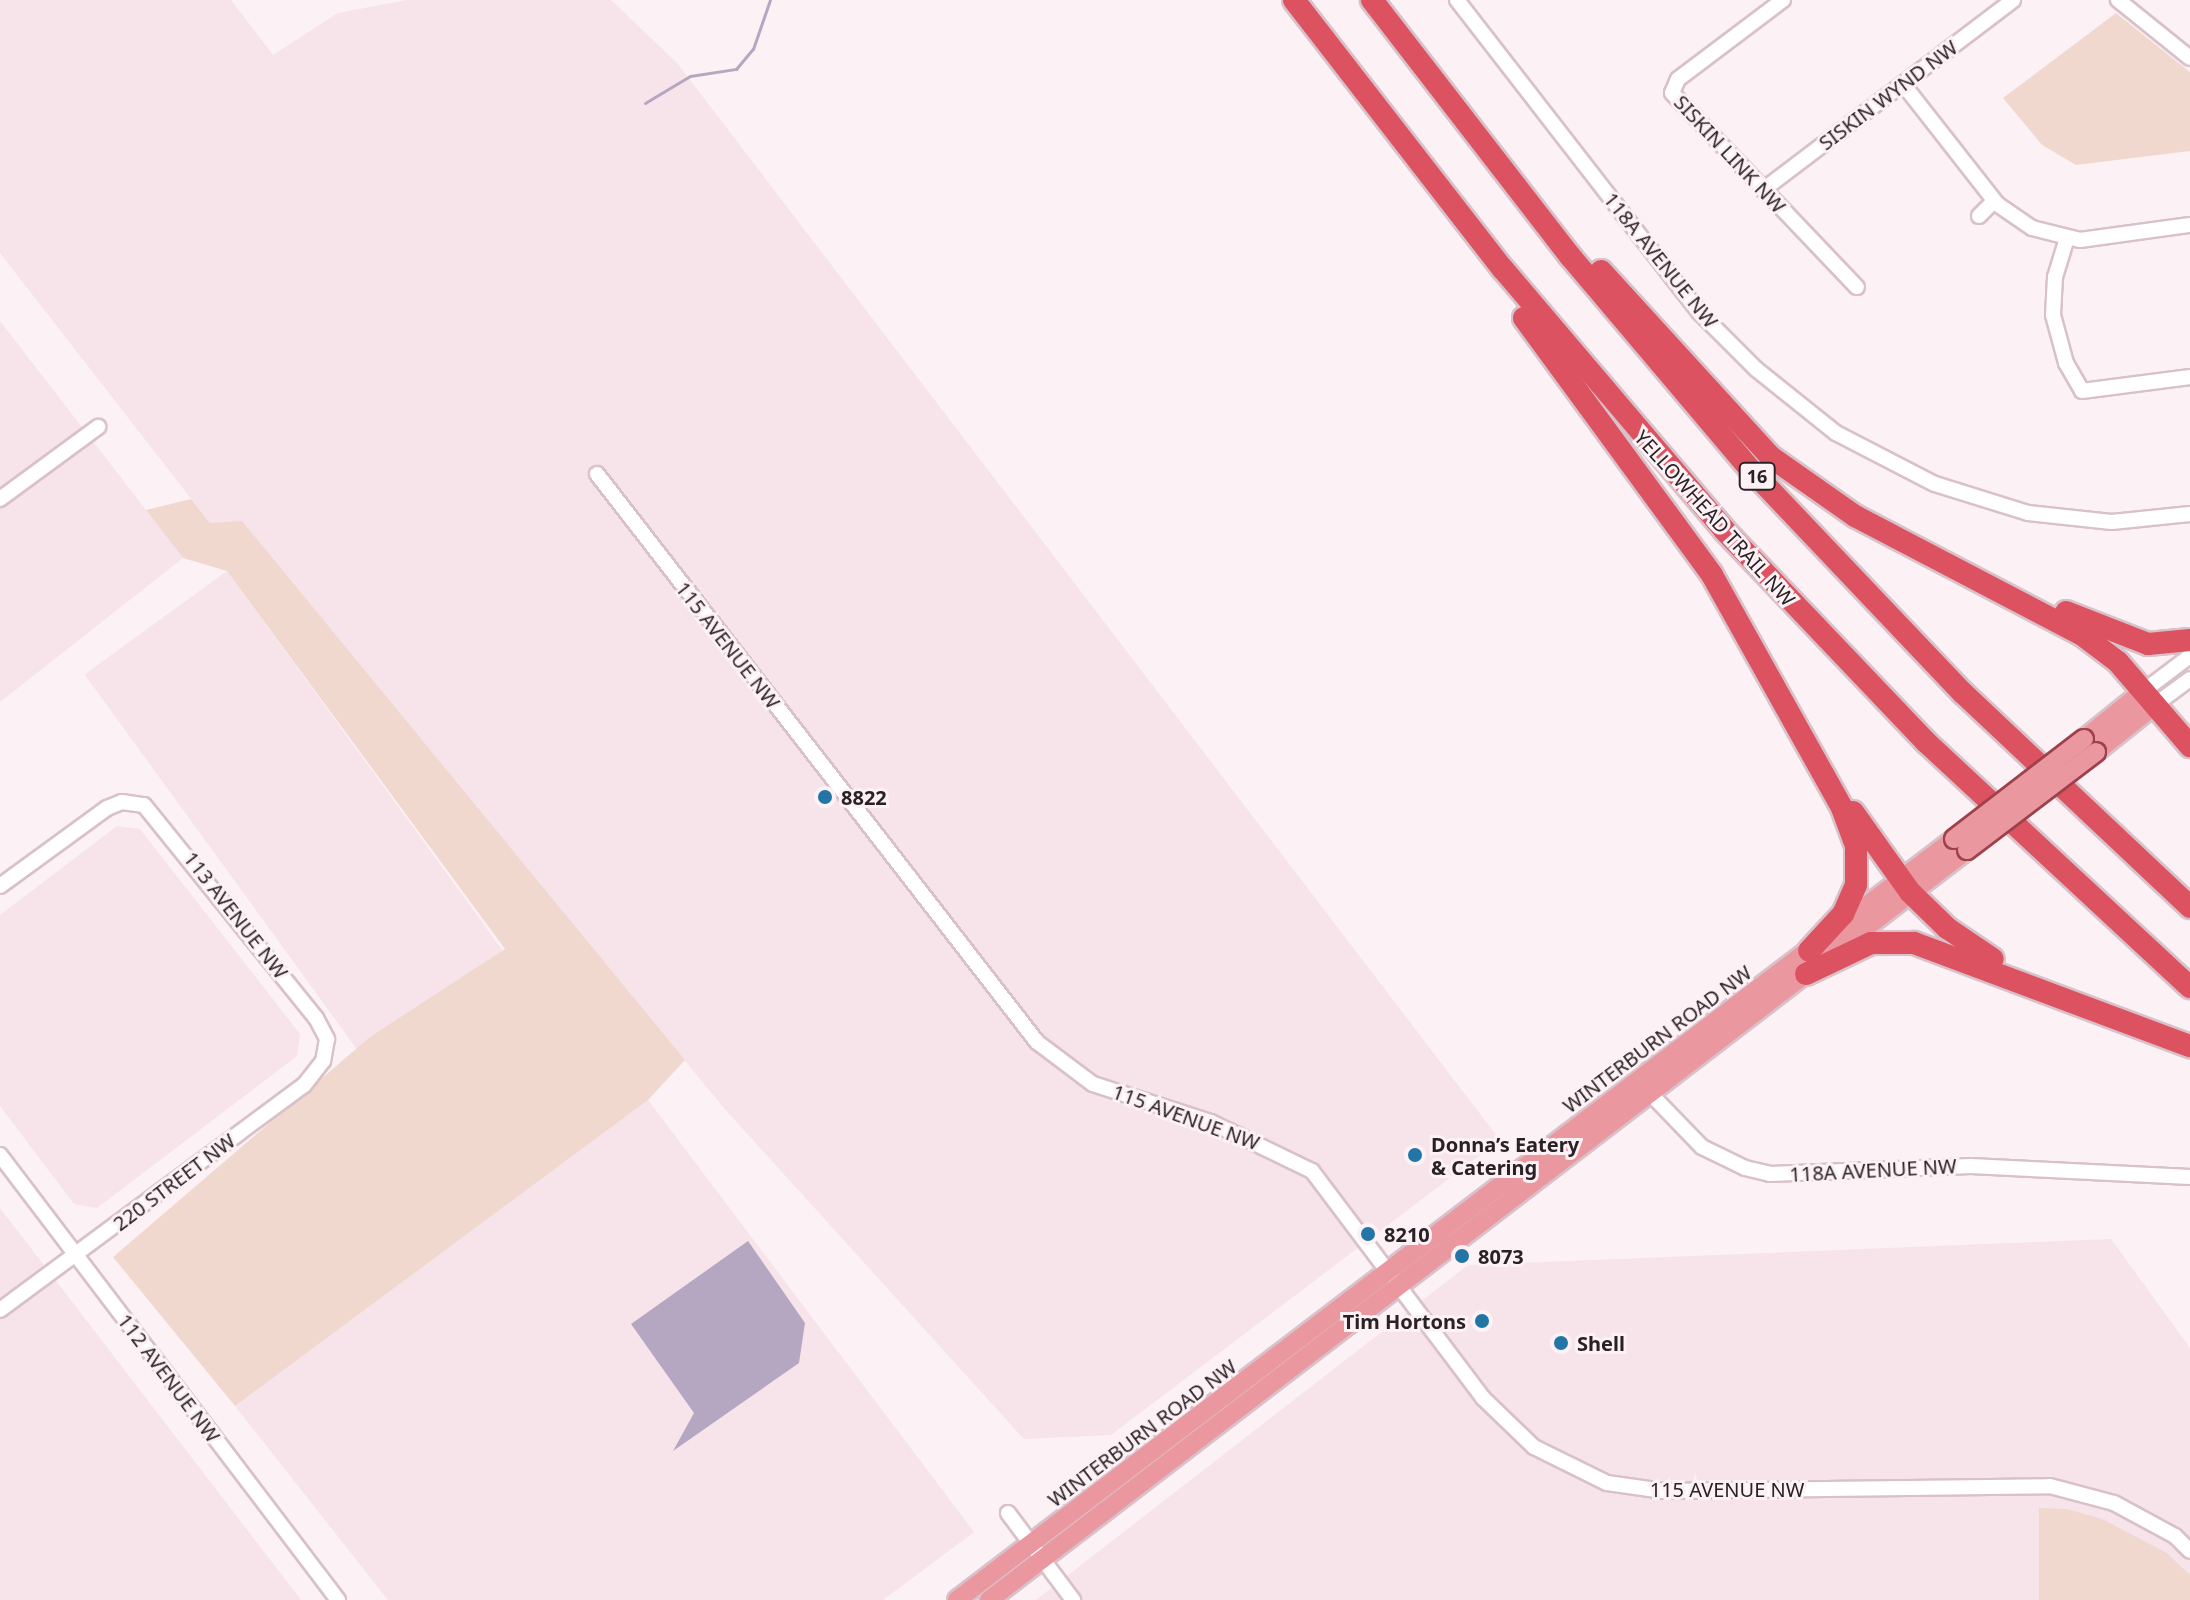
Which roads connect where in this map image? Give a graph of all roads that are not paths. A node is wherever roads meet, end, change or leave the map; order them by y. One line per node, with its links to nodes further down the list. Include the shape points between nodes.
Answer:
1 (1294, 0): 10 (highway, YELLOWHEAD TRAIL NW)
2 (1372, 0): 7 (highway, 16)
3 (1457, 0): 21 (street, 118A AVENUE NW, via 1699,312 1756,369 1836,433 1935,484 2028,513 2112,522)
4 (1783, 0): 11 (street, SISKIN LINK NW, via 1678,79 1672,93)
5 (2013, 0): 9 (street, SISKIN WYND NW)
6 (2118, 0): 8 (street)
7 (1402, 39): 22 (highway, via 1665,346 1771,457 1855,516); 31 (highway, 16, via 1630,329 1815,541 1984,714)
8 (2190, 58)
9 (1903, 84): 11 (street, SISKIN WYND NW); 12 (street)
10 (1411, 152): 28 (highway, via 1472,248 1712,575); 34 (highway, YELLOWHEAD TRAIL NW, via 1616,406 1777,587 2002,815)
11 (1763, 190): 16 (street, SISKIN LINK NW)
12 (1994, 201): 13 (street); 15 (street, via 2032,228)
13 (1979, 216)
14 (2190, 225): 15 (street, via 2097,239)
15 (2067, 238): 17 (street, via 2055,277 2053,315 2066,363 2082,391 2099,393)
16 (1857, 287)
17 (2190, 377)
18 (98, 427): 20 (street)
19 (597, 474): 42 (street, 115 AVENUE NW, via 1037,1042 1093,1084 1211,1122 1294,1159 1318,1176)
20 (0, 499)
21 (2190, 514)
22 (1990, 582): 23 (highway, via 2148,644); 26 (highway, via 2092,642)
23 (2190, 640)
24 (2190, 656): 26 (street, WINTERBURN ROAD NW)
25 (2190, 679): 26 (street, WINTERBURN ROAD NW)
26 (2150, 697): 27 (highway); 30 (main road, WINTERBURN ROAD NW, bridge)
27 (2190, 746)
28 (1816, 759): 30 (highway); 32 (highway, via 1851,830 1858,861 1848,906)
29 (0, 886): 36 (street, 113 AVENUE NW, via 107,808 134,802 155,813)
30 (1905, 886): 32 (main road, WINTERBURN ROAD NW); 33 (main road, WINTERBURN ROAD NW); 35 (highway, via 1962,939)
31 (2190, 907)
32 (1809, 951): 38 (main road, WINTERBURN ROAD NW)
33 (1806, 974): 35 (highway, via 1871,943 1899,941 1928,946); 38 (main road, WINTERBURN ROAD NW)
34 (2190, 987)
35 (2051, 990): 37 (highway)
36 (327, 1039): 41 (street, 220 STREET NW, via 323,1061 304,1085)
37 (2190, 1046)
38 (1644, 1087): 40 (street, 118A AVENUE NW, via 1702,1147 1770,1174 1955,1166); 42 (main road, WINTERBURN ROAD NW)
39 (0, 1155): 41 (street, 112 AVENUE NW)
40 (2190, 1177)
41 (76, 1256): 43 (street, 220 STREET NW); 47 (street, 112 AVENUE NW)
42 (1396, 1279): 45 (street, 115 AVENUE NW, via 1510,1427 1553,1460 1607,1483 1663,1491 2050,1486 2114,1503 2175,1536); 46 (main road, WINTERBURN ROAD NW)
43 (0, 1310)
44 (1008, 1513): 46 (street)
45 (2190, 1551)
46 (1037, 1552): 48 (main road, WINTERBURN ROAD NW); 49 (main road, WINTERBURN ROAD NW); 50 (street)
47 (338, 1600)
48 (957, 1600)
49 (989, 1600)
50 (1073, 1600)

